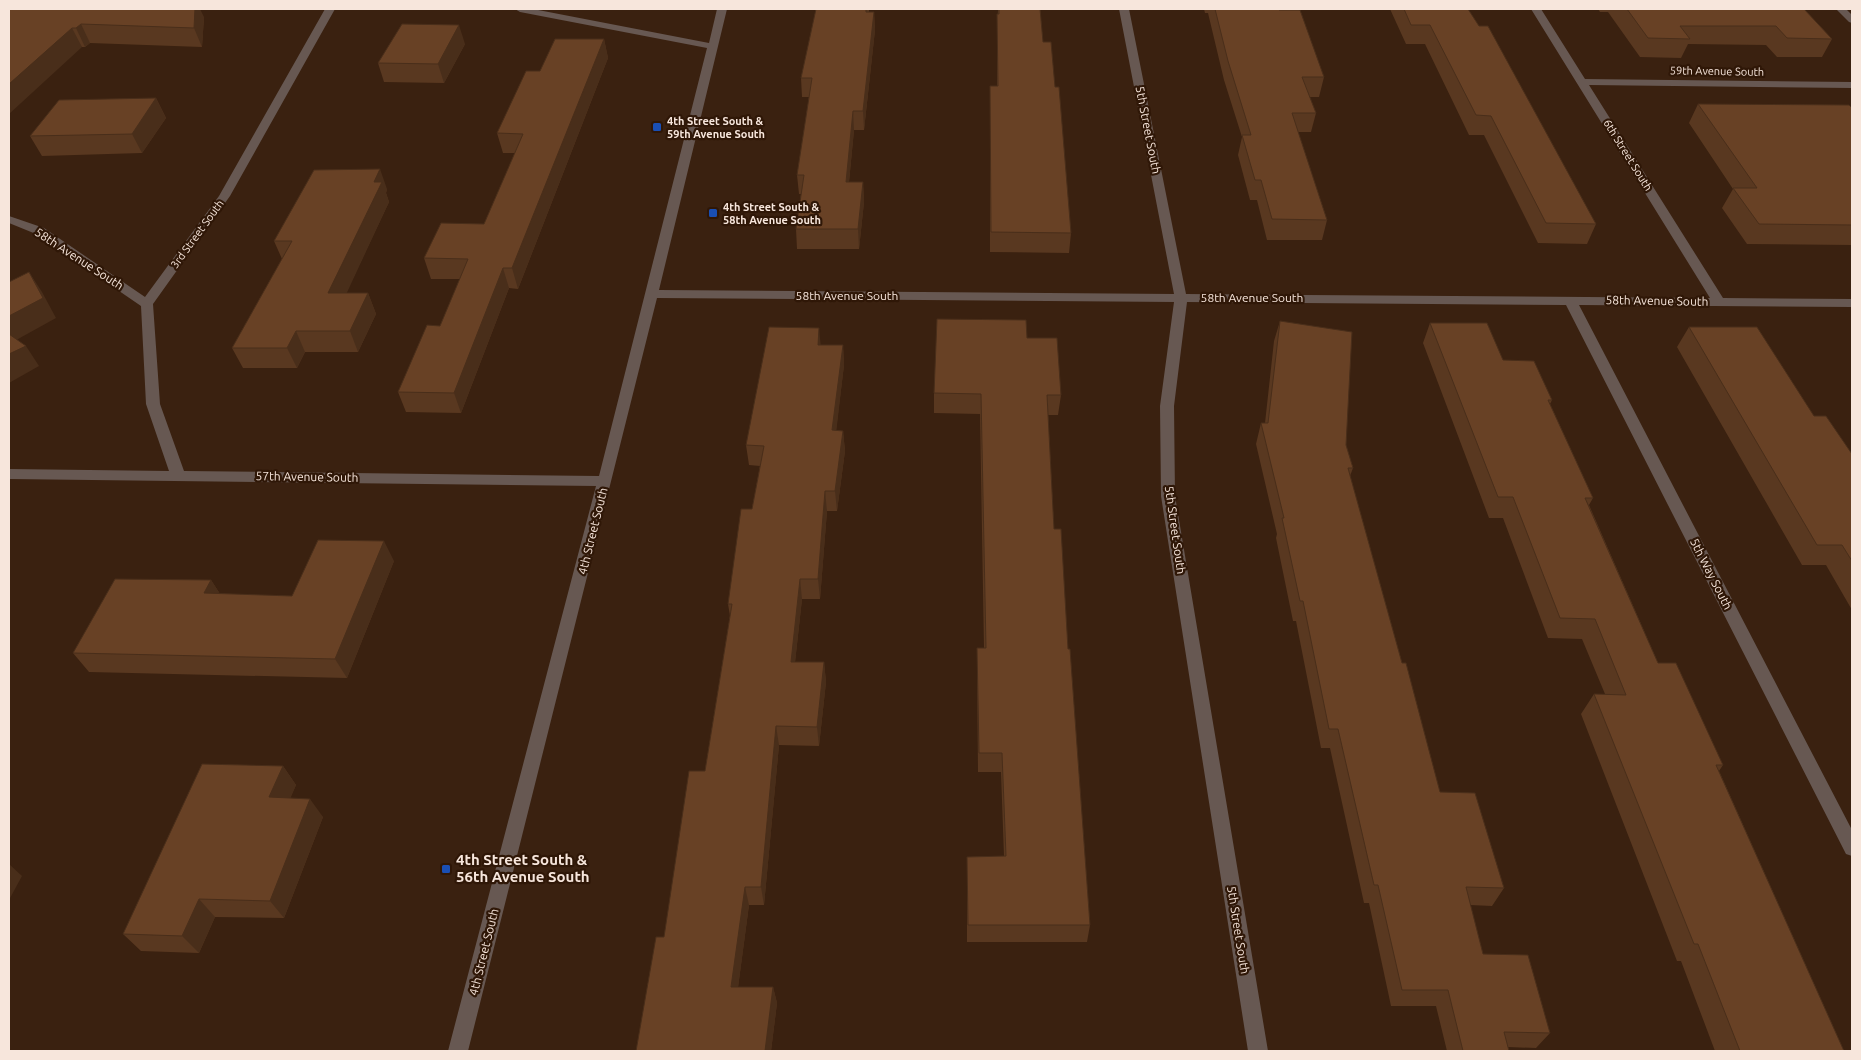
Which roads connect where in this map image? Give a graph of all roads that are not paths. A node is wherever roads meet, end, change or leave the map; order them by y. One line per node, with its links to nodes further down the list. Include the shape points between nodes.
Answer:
1 (330, 9): 17 (street, 3rd Street South, via 224,196)
2 (520, 9): 8 (street)
3 (722, 9): 8 (street, 4th Street South)
4 (1124, 9): 13 (street, 5th Street South)
5 (1536, 9): 9 (street, 6th Street South)
6 (1841, 9): 7 (street)
7 (1852, 20)
8 (711, 46): 12 (street, 4th Street South)
9 (1582, 82): 10 (street, 59th Avenue South); 15 (street, 6th Street South)
10 (1852, 85)
11 (9, 219): 17 (street, 58th Avenue South, via 40,232)
12 (651, 294): 13 (street, 58th Avenue South); 20 (street, 4th Street South)
13 (1181, 298): 14 (street, 58th Avenue South); 23 (street, 5th Street South, via 1167,406 1168,496)
14 (1570, 300): 15 (street, 58th Avenue South); 21 (street, 5th Way South)
15 (1719, 302): 16 (street, 58th Avenue South)
16 (1852, 303)
17 (147, 304): 19 (street, via 153,404)
18 (9, 474): 19 (street, 57th Avenue South)
19 (178, 476): 20 (street, 57th Avenue South)
20 (605, 481): 22 (street, 4th Street South)
21 (1852, 848)
22 (458, 1051)
23 (1258, 1051)

